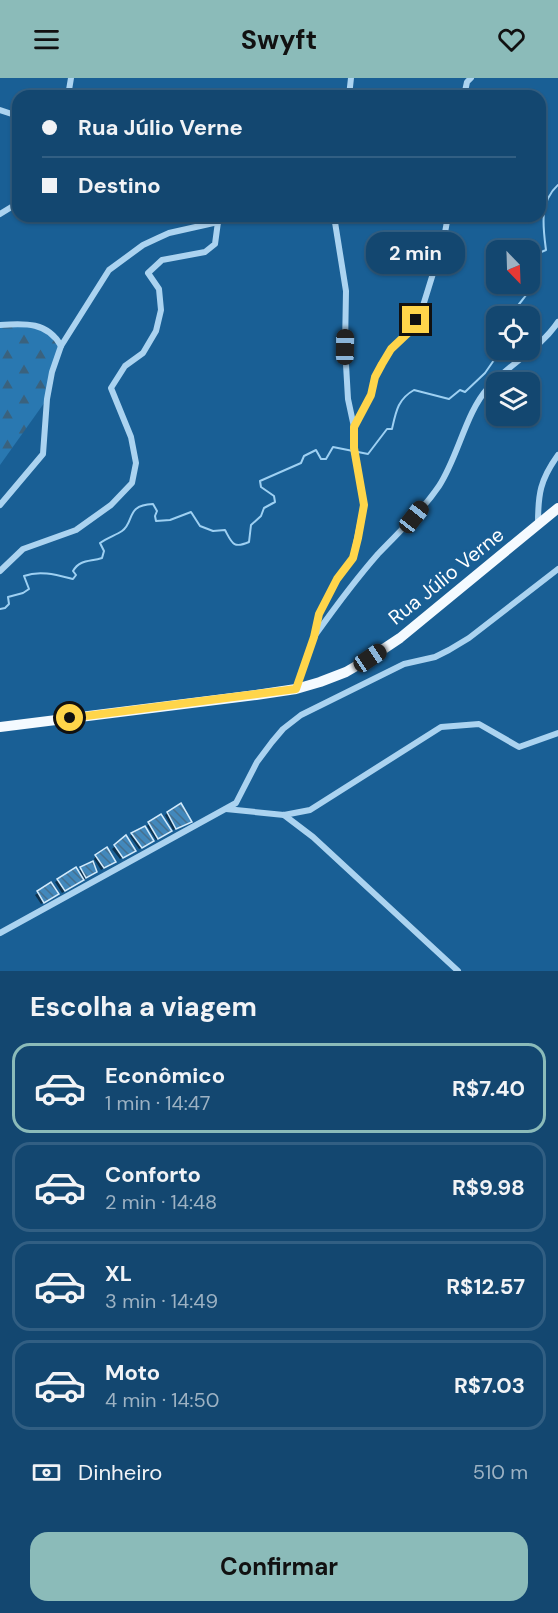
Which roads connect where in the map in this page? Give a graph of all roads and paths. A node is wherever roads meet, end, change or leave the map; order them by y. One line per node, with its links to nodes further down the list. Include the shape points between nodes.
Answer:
1 (218, 222): 6 (street, via 169,233 143,245 109,270); 13 (street, via 215,244 205,252 162,260 148,273 159,289 161,310 156,331 143,353 125,366 111,388 131,437 136,463 132,483 111,505 76,530 23,549)
2 (335, 222): 7 (street, via 346,291 348,399)
3 (447, 222): 7 (street, via 422,309 410,331 382,364)
4 (558, 322): 14 (street, via 544,340 487,389 439,485 342,598)
5 (0, 325): 6 (street, via 43,327)
6 (61, 346): 9 (street, via 47,399 43,454)
7 (354, 427): 14 (street, via 364,505 358,538 353,558 319,614)
8 (558, 455): 11 (street, via 538,492)
9 (0, 504)
10 (558, 508): 11 (main road, Rua Júlio Verne)
11 (538, 525): 15 (main road, Rua Júlio Verne, via 400,638 346,672)
12 (558, 569): 18 (street, via 449,650 404,664 301,716 272,742 236,803)
13 (0, 571)
14 (314, 637): 15 (street)
15 (296, 689): 16 (main road, Rua Júlio Verne)
16 (0, 727)
17 (558, 733): 19 (street, via 519,747 479,724 441,727 310,810)
18 (225, 809): 19 (street); 20 (street)
19 (284, 815): 21 (street)
20 (0, 933)
21 (458, 971)

